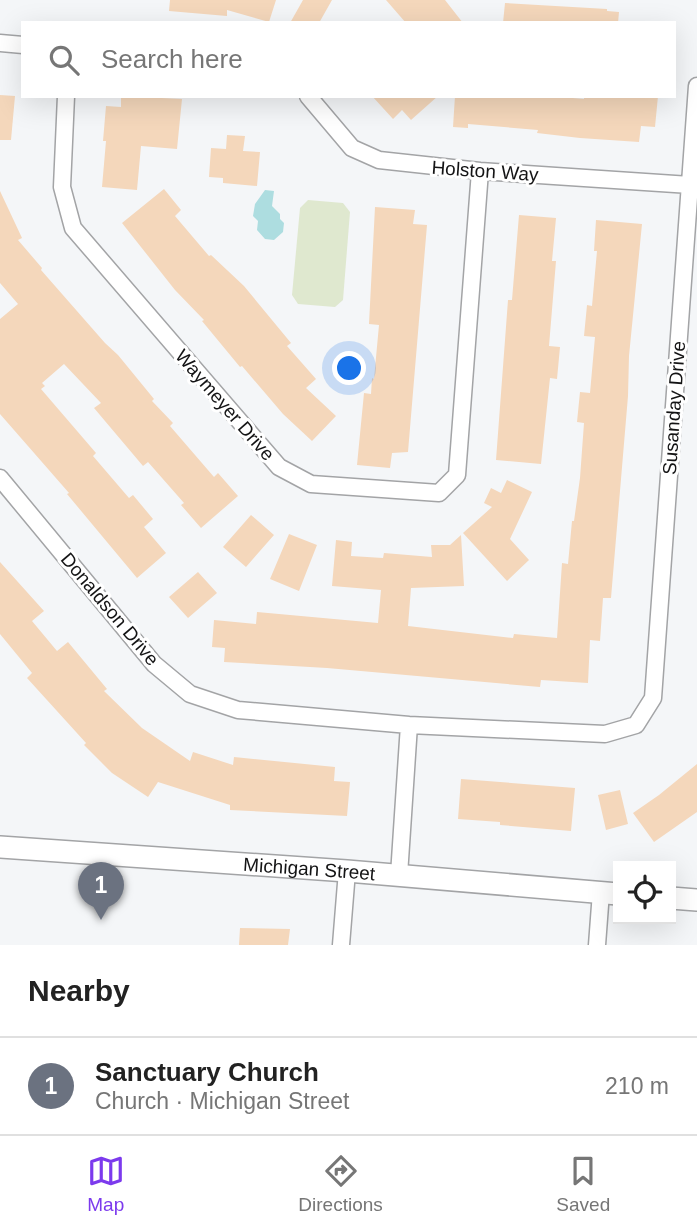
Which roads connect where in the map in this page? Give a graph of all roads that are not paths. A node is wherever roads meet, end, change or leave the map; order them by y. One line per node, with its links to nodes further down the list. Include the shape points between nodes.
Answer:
1 (0, 43): 2 (street)
2 (21, 44)
3 (697, 86): 7 (street, Susanday Drive)
4 (66, 98): 6 (street, Waymeyer Drive, via 62,187 73,228 279,467 311,484 439,493 457,475)
5 (310, 98): 6 (street, Holston Way, via 352,148 379,160)
6 (480, 171): 7 (street, Holston Way)
7 (690, 185): 9 (street, Susanday Drive, via 653,698)
8 (0, 478): 10 (street, Donaldson Drive, via 154,664 190,694 238,710)
9 (636, 724): 10 (street, Donaldson Drive, via 605,734)
10 (409, 725): 13 (street)
11 (0, 847): 12 (street, Michigan Street)
12 (348, 871): 13 (street, Michigan Street); 17 (street)
13 (399, 875): 14 (street, Michigan Street)
14 (610, 893): 18 (street)
15 (676, 898): 16 (street)
16 (697, 900)
17 (341, 945)
18 (597, 945)

